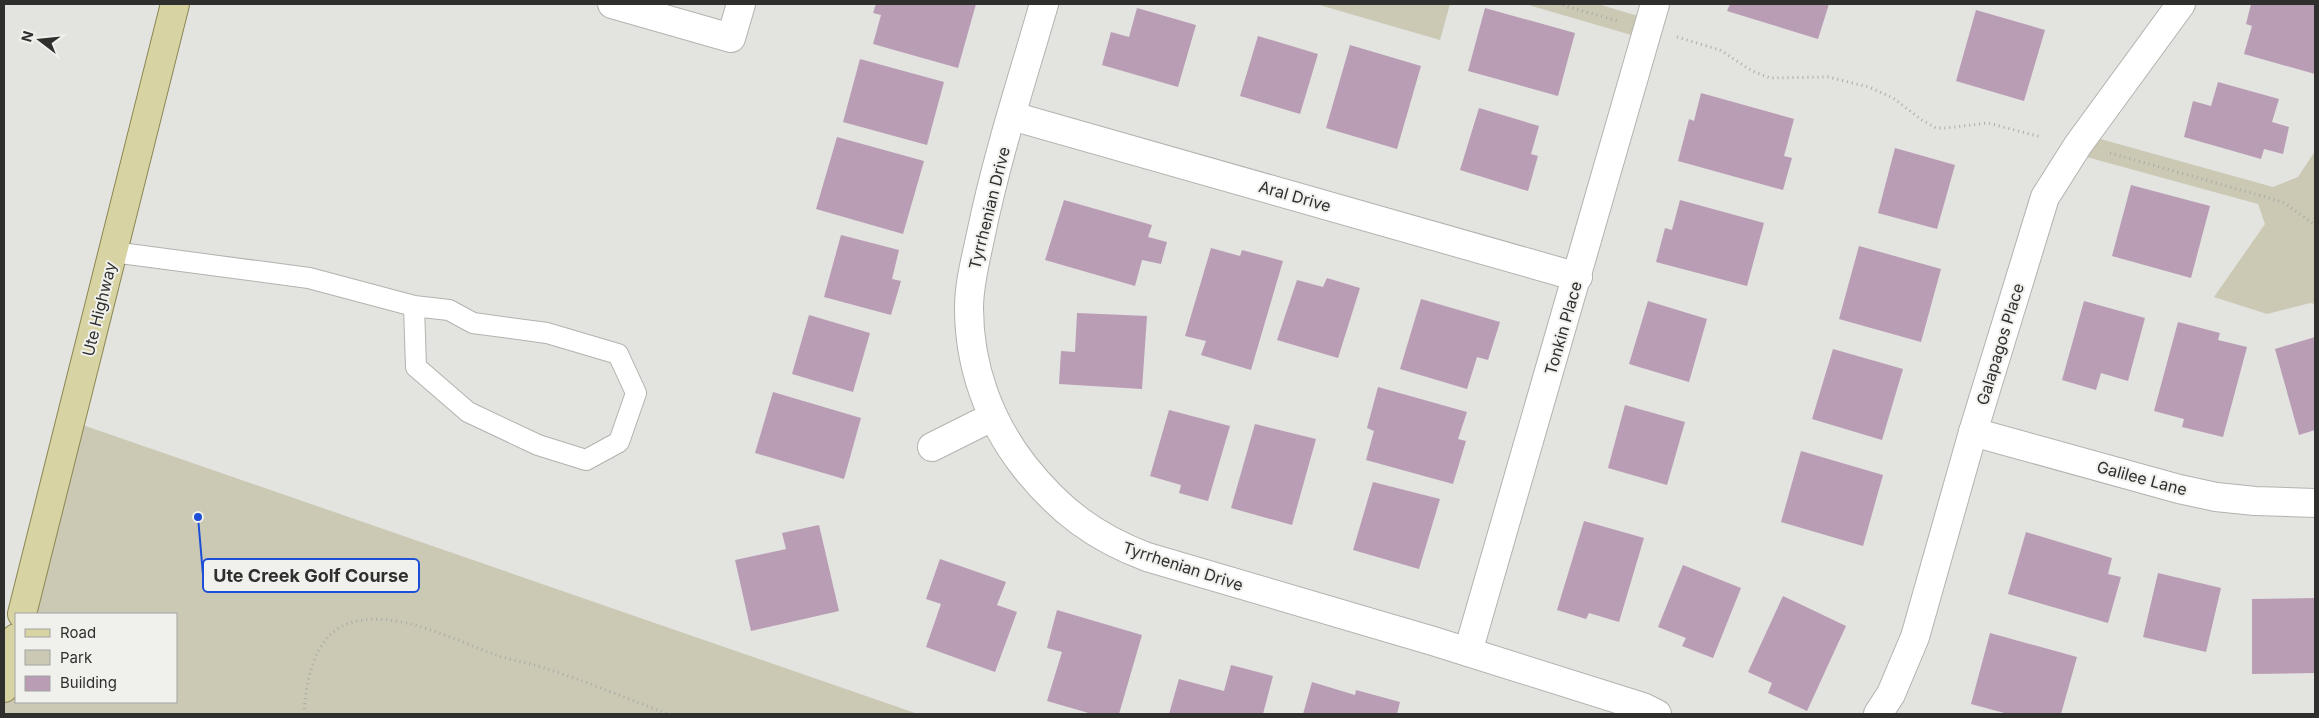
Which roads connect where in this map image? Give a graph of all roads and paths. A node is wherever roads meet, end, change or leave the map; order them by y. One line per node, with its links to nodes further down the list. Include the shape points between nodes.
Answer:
1 (175, 4): 13 (main road, Ute Highway)
2 (612, 4): 3 (street, via 731,38)
3 (741, 4)
4 (1044, 4): 9 (street, Tyrrhenian Drive)
5 (1558, 4): 8 (path)
6 (1655, 4): 8 (street, Tonkin Place)
7 (2181, 4): 17 (street, Galapagos Place, via 2078,145 2046,197)
8 (1648, 29): 10 (path, via 1720,50 1752,71 1770,78 1833,77 1869,87 1893,98 1936,128 1988,123); 14 (street, Tonkin Place)
9 (1012, 116): 14 (street, Aral Drive); 16 (street, Tyrrhenian Drive, via 988,201 970,286 974,356)
10 (2041, 137)
11 (2110, 153): 12 (path, via 2284,202)
12 (2315, 225)
13 (113, 252): 15 (lane, via 309,278); 20 (main road, Ute Highway)
14 (1578, 277): 22 (street, Tonkin Place)
15 (414, 306): 15 (lane, via 449,310 473,324 548,332 618,354 636,392 619,442 586,460 538,445 468,412 416,367)
16 (992, 417): 18 (street); 22 (street, Tyrrhenian Drive, via 1012,450 1048,496 1084,525 1123,548 1222,581)
17 (1973, 432): 19 (street, Galilee Lane, via 2216,497 2255,502); 27 (street, Galapagos Place, via 1915,636 1891,694)
18 (932, 447)
19 (2315, 503)
20 (22, 613)
21 (15, 642): 23 (main road)
22 (1468, 652): 26 (street, Tyrrhenian Drive)
23 (4, 688)
24 (304, 714): 25 (path, via 310,672 327,637 346,624 373,620 398,622 440,633 498,656 550,669)
25 (668, 714)
26 (1657, 714)
27 (1878, 714)

